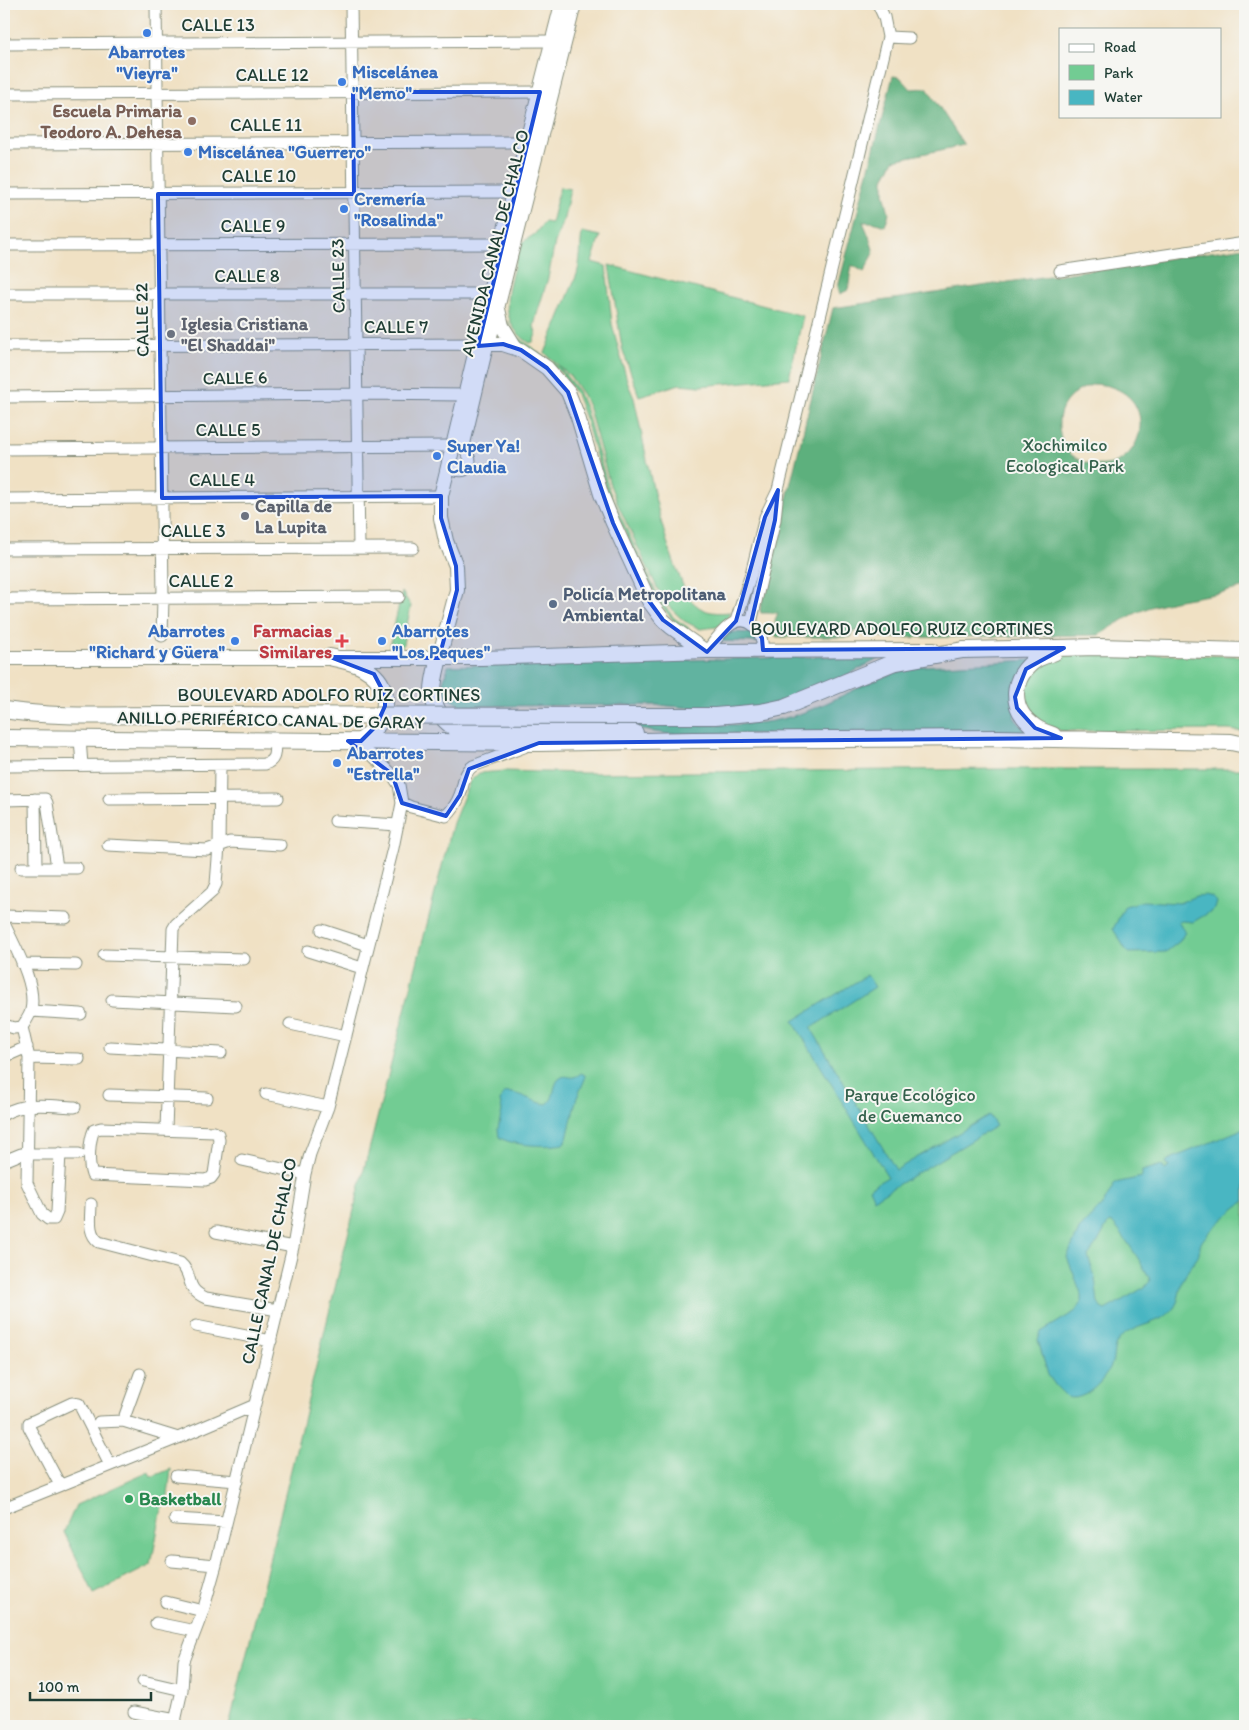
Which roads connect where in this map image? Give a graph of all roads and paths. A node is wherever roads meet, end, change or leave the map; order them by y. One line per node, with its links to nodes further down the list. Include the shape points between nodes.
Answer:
1 (156, 4): 10 (street, CALLE 22)
2 (351, 4): 9 (street, CALLE 23)
3 (562, 4): 8 (main road, AVENIDA CANAL DE CHALCO)
4 (574, 4): 34 (main road, AVENIDA CANAL DE CHALCO)
5 (878, 4): 6 (street)
6 (888, 37): 7 (street); 57 (street, via 778,490 775,520)
7 (909, 38)
8 (553, 41): 9 (street, CALLE 13); 13 (main road, AVENIDA CANAL DE CHALCO)
9 (352, 42): 10 (street, CALLE 13); 12 (street, CALLE 23)
10 (157, 43): 11 (street, CALLE 13); 14 (street, CALLE 22)
11 (4, 44)
12 (353, 92): 13 (street, CALLE 12); 14 (street, CALLE 12); 16 (street, CALLE 23)
13 (540, 92): 17 (main road, AVENIDA CANAL DE CHALCO)
14 (157, 93): 15 (street, CALLE 12); 18 (street, CALLE 22)
15 (4, 94)
16 (353, 142): 17 (street, CALLE 11); 18 (street, CALLE 11); 23 (street, CALLE 23)
17 (528, 142): 20 (main road, AVENIDA CANAL DE CHALCO)
18 (158, 143): 19 (street, CALLE 11); 22 (street, CALLE 22)
19 (4, 144)
20 (514, 192): 23 (street, CALLE 10); 26 (main road, AVENIDA CANAL DE CHALCO)
21 (4, 194): 22 (street, CALLE 10)
22 (158, 194): 23 (street, CALLE 10); 25 (street, CALLE 22)
23 (354, 194): 24 (street, CALLE 23)
24 (355, 243): 25 (street, CALLE 9); 26 (street, CALLE 9); 32 (street, CALLE 23)
25 (159, 244): 28 (street, CALLE 9); 30 (street, CALLE 22)
26 (502, 244): 33 (main road, AVENIDA CANAL DE CHALCO)
27 (1245, 244): 29 (street)
28 (4, 245)
29 (1060, 271)
30 (160, 293): 31 (street, CALLE 8); 32 (street, CALLE 8); 37 (street, CALLE 22)
31 (4, 294)
32 (355, 294): 33 (street, CALLE 8); 35 (street, CALLE 23)
33 (490, 294): 36 (main road, AVENIDA CANAL DE CHALCO)
34 (498, 310): 36 (main road, AVENIDA CANAL DE CHALCO); 39 (main road, via 502,326)
35 (356, 344): 36 (street, CALLE 7); 37 (street, CALLE 7); 40 (street, CALLE 23)
36 (483, 344): 39 (main road); 41 (main road, AVENIDA CANAL DE CHALCO); 48 (street, AVENIDA CANAL DE CHALCO, via 464,446 470,463 461,471 453,470)
37 (160, 345): 38 (street, CALLE 7); 43 (street, CALLE 22)
38 (4, 346)
39 (518, 348): 67 (main road, via 547,368 574,404 601,494 649,601 667,624)
40 (357, 394): 41 (street, CALLE 6); 43 (street, CALLE 6); 45 (street, CALLE 23)
41 (466, 395): 44 (main road, AVENIDA CANAL DE CHALCO)
42 (4, 397): 43 (street, CALLE 6)
43 (161, 397): 46 (street, CALLE 22)
44 (452, 446): 45 (street, CALLE 5); 48 (main road, AVENIDA CANAL DE CHALCO)
45 (358, 447): 46 (street, CALLE 5); 49 (street, CALLE 23)
46 (161, 448): 47 (street, CALLE 5); 51 (street, CALLE 22)
47 (4, 449)
48 (448, 464): 50 (main road, AVENIDA CANAL DE CHALCO)
49 (358, 496): 50 (street, CALLE 4); 51 (street, CALLE 4); 54 (street, CALLE 23)
50 (441, 496): 71 (main road, AVENIDA CANAL DE CHALCO, via 446,541 456,566 457,590)
51 (162, 498): 52 (street, CALLE 4); 53 (street, CALLE 22)
52 (4, 499)
53 (162, 548): 54 (street, CALLE 3); 56 (street, CALLE 3); 59 (street, CALLE 22)
54 (359, 548): 55 (street, CALLE 3)
55 (413, 548)
56 (4, 549)
57 (756, 575): 61 (street); 62 (street)
58 (399, 597): 59 (street, CALLE 2)
59 (163, 598): 60 (street, CALLE 2); 63 (street, CALLE 22)
60 (4, 599)
61 (736, 621): 62 (street); 67 (street)
62 (751, 623): 65 (street, via 762,638)
63 (162, 636)
64 (1064, 648): 66 (highway, BOULEVARD ADOLFO RUIZ CORTINES); 68 (highway, BOULEVARD ADOLFO RUIZ CORTINES); 74 (highway, via 1038,659 1026,669 1018,682 1015,697 1025,719 1035,728)
65 (763, 650): 66 (main road, BOULEVARD ADOLFO RUIZ CORTINES); 67 (main road, BOULEVARD ADOLFO RUIZ CORTINES)
66 (963, 650): 72 (highway, BOULEVARD ADOLFO RUIZ CORTINES, bridge, via 892,663 784,707 715,716 61,714)
67 (706, 651): 71 (main road, BOULEVARD ADOLFO RUIZ CORTINES)
68 (1245, 651)
69 (330, 657): 70 (main road); 71 (main road); 78 (highway, via 363,667 374,674 386,695 386,706 376,726)
70 (4, 658)
71 (439, 658): 77 (highway, via 433,700 438,712 457,729 596,728)
72 (4, 710)
73 (4, 738): 75 (highway, ANILLO PERIFÉRICO CANAL DE GARAY)
74 (1061, 738): 77 (highway); 80 (highway)
75 (80, 739): 76 (highway, ANILLO PERIFÉRICO CANAL DE GARAY); 82 (street)
76 (275, 740): 78 (highway, ANILLO PERIFÉRICO CANAL DE GARAY); 81 (street, via 271,762)
77 (693, 740): 79 (highway)
78 (355, 741): 79 (highway, ANILLO PERIFÉRICO CANAL DE GARAY); 89 (street, CALLE CANAL DE CHALCO, via 392,774)
79 (539, 743): 89 (street, via 511,750 469,769 460,795 446,816)
80 (1245, 745)
81 (220, 764): 82 (street); 87 (street)
82 (82, 765): 83 (street)
83 (4, 766)
84 (278, 798): 87 (street)
85 (35, 799): 88 (street); 95 (street); 96 (street, via 45,799 47,803)
86 (110, 799): 87 (street)
87 (220, 799): 94 (street)
88 (4, 800)
89 (407, 805): 91 (street, CALLE CANAL DE CHALCO)
90 (335, 821): 91 (street)
91 (398, 825): 103 (street, CALLE CANAL DE CHALCO)
92 (108, 844): 94 (street, via 207,850)
93 (280, 844): 94 (street, via 230,842)
94 (219, 846): 106 (street, via 215,886 173,929)
95 (36, 867): 96 (street); 97 (street)
96 (57, 867): 98 (street)
97 (21, 868)
98 (78, 868)
99 (4, 916): 100 (street)
100 (66, 918)
101 (4, 923): 108 (street)
102 (322, 930): 103 (street)
103 (368, 945): 110 (street, CALLE CANAL DE CHALCO)
104 (308, 951): 110 (street)
105 (104, 955): 106 (street)
106 (173, 957): 107 (street); 112 (street)
107 (244, 959)
108 (22, 964): 109 (street); 114 (street, via 31,990)
109 (76, 965)
110 (362, 968): 119 (street, CALLE CANAL DE CHALCO)
111 (112, 1000): 112 (street)
112 (171, 1004): 113 (street); 121 (street)
113 (236, 1006)
114 (31, 1010): 115 (street); 118 (street)
115 (81, 1014)
116 (290, 1024): 119 (street)
117 (4, 1025): 118 (street)
118 (22, 1027): 122 (street)
119 (346, 1036): 132 (street, CALLE CANAL DE CHALCO)
120 (110, 1047): 121 (street)
121 (170, 1050): 123 (street); 128 (street)
122 (28, 1053): 124 (street); 125 (street); 130 (street)
123 (220, 1053)
124 (4, 1057)
125 (79, 1059)
126 (266, 1094): 132 (street)
127 (109, 1095): 128 (street)
128 (168, 1098): 129 (street); 134 (street)
129 (207, 1098)
130 (28, 1105): 131 (street); 133 (street); 136 (street)
131 (75, 1107)
132 (328, 1107): 140 (street, CALLE CANAL DE CHALCO)
133 (4, 1114)
134 (166, 1130): 134 (street, via 94,1130 91,1137 92,1175 211,1178 218,1134)
135 (60, 1153): 136 (street); 136 (street, via 54,1219 42,1214 27,1183); 137 (street)
136 (28, 1154): 139 (street)
137 (79, 1154)
138 (242, 1160): 140 (street)
139 (4, 1161)
140 (305, 1174): 143 (street, CALLE CANAL DE CHALCO)
141 (90, 1204): 144 (street, via 91,1233 99,1242 180,1263 188,1273 196,1294 206,1298)
142 (216, 1232): 143 (street)
143 (293, 1247): 144 (street, CALLE CANAL DE CHALCO)
144 (278, 1310): 146 (street, CALLE CANAL DE CHALCO)
145 (196, 1326): 146 (street)
146 (271, 1341): 148 (street, CALLE CANAL DE CHALCO)
147 (140, 1374): 149 (street)
148 (255, 1405): 151 (street); 154 (street, CALLE CANAL DE CHALCO)
149 (123, 1421): 150 (street); 151 (street)
150 (99, 1422)
151 (178, 1438): 152 (street)
152 (110, 1465): 155 (street); 155 (street, via 79,1404 72,1403 29,1423)
153 (176, 1476): 154 (street)
154 (236, 1481): 158 (street, CALLE CANAL DE CHALCO)
155 (60, 1485): 156 (street)
156 (4, 1508)
157 (175, 1519): 158 (street)
158 (226, 1522): 160 (street, CALLE CANAL DE CHALCO)
159 (172, 1561): 160 (street)
160 (216, 1565): 162 (street, CALLE CANAL DE CHALCO)
161 (166, 1602): 162 (street)
162 (203, 1611): 164 (street, CALLE CANAL DE CHALCO)
163 (156, 1623): 164 (street)
164 (195, 1631): 166 (street, CALLE CANAL DE CHALCO, via 184,1662)
165 (143, 1682): 166 (street)
166 (182, 1690): 168 (street, CALLE CANAL DE CHALCO)
167 (134, 1712): 168 (street)
168 (175, 1723)

